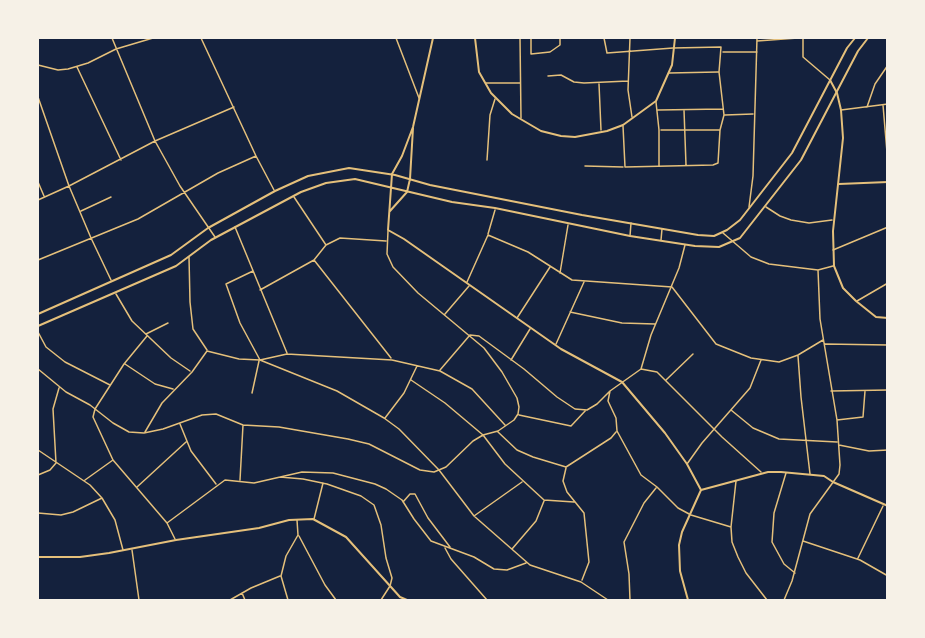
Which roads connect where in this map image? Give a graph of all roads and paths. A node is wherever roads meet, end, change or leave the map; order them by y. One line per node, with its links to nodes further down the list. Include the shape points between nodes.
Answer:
1 (112, 38): 20 (street)
2 (153, 38): 20 (street)
3 (201, 38): 43 (street)
4 (396, 38): 38 (street)
5 (434, 38): 38 (main road)
6 (475, 38): 32 (main road, via 479,72)
7 (520, 38): 33 (street)
8 (531, 38): 9 (street, via 531,54 550,52 560,45)
9 (560, 38)
10 (604, 38): 22 (street, via 607,53)
11 (630, 38): 22 (street)
12 (675, 38): 19 (main road)
13 (757, 38): 18 (street)
14 (798, 38): 18 (street)
15 (803, 38): 30 (street, via 803,57)
16 (855, 38): 30 (main road)
17 (868, 38): 35 (main road)
18 (757, 41): 23 (street)
19 (673, 48): 21 (street, via 718,46); 22 (street); 28 (main road)
20 (116, 50): 26 (street); 58 (street)
21 (722, 51): 23 (street); 27 (street)
22 (630, 52): 31 (street)
23 (758, 52): 48 (street)
24 (888, 65): 42 (street, via 875,84)
25 (38, 66): 26 (street, via 58,70)
26 (77, 67): 61 (street)
27 (719, 72): 28 (street); 45 (street)
28 (669, 73): 39 (main road)
29 (548, 76): 34 (street)
30 (830, 80): 35 (main road); 83 (main road, via 792,153)
31 (628, 81): 34 (street); 50 (street)
32 (486, 83): 33 (street); 37 (main road)
33 (520, 83): 51 (street)
34 (599, 83): 57 (street)
35 (837, 93): 47 (main road); 81 (main road, via 801,160)
36 (38, 97): 72 (street)
37 (495, 98): 51 (main road); 60 (street)
38 (420, 100): 53 (main road)
39 (656, 101): 46 (street); 50 (main road)
40 (888, 104): 41 (street)
41 (883, 105): 42 (street); 62 (street)
42 (867, 107): 47 (street)
43 (234, 108): 58 (street); 59 (street)
44 (684, 109): 45 (street); 46 (street); 55 (street)
45 (723, 109): 49 (street)
46 (658, 110): 54 (street)
47 (841, 110): 71 (main road)
48 (755, 114): 49 (street); 83 (street)
49 (724, 115): 56 (street)
50 (632, 118): 52 (main road)
51 (520, 119): 57 (main road, via 541,131 561,136 587,136)
52 (623, 125): 57 (main road); 65 (street)
53 (413, 127): 67 (main road); 68 (main road)
54 (659, 130): 55 (street); 66 (street)
55 (684, 130): 56 (street); 63 (street)
56 (720, 130): 63 (street, via 718,163)
57 (601, 131)
58 (155, 141): 61 (street); 74 (street)
59 (256, 156): 74 (street); 75 (street)
60 (487, 159)
61 (121, 160): 72 (street)
62 (888, 164)
63 (686, 165): 66 (street)
64 (585, 166): 65 (street)
65 (625, 167): 66 (street)
66 (659, 167)
67 (392, 174): 68 (main road); 73 (main road); 75 (main road, via 349,168 308,176)
68 (410, 179): 76 (main road); 87 (main road)
69 (38, 182): 78 (street)
70 (888, 182): 71 (main road)
71 (839, 184): 86 (main road)
72 (69, 186): 78 (street); 85 (street)
73 (390, 187): 76 (main road); 77 (main road, via 355,179 326,183); 84 (main road)
74 (184, 191): 91 (street); 98 (street, via 138,219)
75 (275, 191): 91 (main road)
76 (407, 192): 82 (main road); 84 (main road)
77 (294, 196): 89 (main road); 102 (street)
78 (45, 197): 80 (street)
79 (111, 197): 85 (street)
80 (38, 200)
81 (766, 206): 86 (street, via 780,216 809,224); 101 (main road)
82 (495, 208): 88 (main road); 95 (street)
83 (749, 208): 94 (main road)
84 (390, 211): 93 (main road)
85 (80, 212): 98 (street)
86 (834, 220): 104 (main road)
87 (631, 222): 92 (main road); 96 (street)
88 (568, 224): 96 (main road); 112 (street)
89 (235, 227): 97 (main road); 111 (street)
90 (888, 227): 104 (street)
91 (208, 228): 97 (street); 113 (main road, via 171,255)
92 (662, 228): 94 (main road, via 698,235); 100 (street)
93 (388, 230): 99 (street); 116 (main road)
94 (722, 232): 101 (street)
95 (488, 235): 108 (street); 116 (street)
96 (630, 236): 100 (main road)
97 (216, 237): 105 (main road)
98 (90, 238): 106 (street); 113 (street)
99 (387, 241): 102 (street, via 340,238); 123 (street, via 393,267)
100 (661, 241): 103 (main road)
101 (734, 241): 103 (main road, via 719,247); 110 (street, via 751,257 769,264)
102 (326, 245): 107 (street)
103 (685, 245): 117 (street)
104 (833, 250): 109 (main road)
105 (189, 257): 119 (main road); 137 (street, via 192,329)
106 (38, 260)
107 (314, 260): 118 (street); 142 (street)
108 (551, 266): 112 (street); 124 (street)
109 (834, 266): 110 (street); 120 (main road, via 843,288)
110 (818, 270): 133 (street)
111 (253, 271): 118 (street); 141 (street, via 226,284 240,323)
112 (560, 274): 114 (street)
113 (111, 281): 122 (main road)
114 (584, 282): 117 (street); 121 (street)
115 (888, 283): 120 (street)
116 (468, 284): 123 (street); 124 (main road)
117 (672, 287): 127 (street); 144 (street, via 716,344)
118 (260, 290): 138 (street)
119 (115, 293): 128 (main road); 131 (street)
120 (856, 301): 125 (main road, via 876,317)
121 (570, 312): 127 (street, via 622,323); 135 (street)
122 (38, 314)
123 (444, 315): 132 (street)
124 (517, 318): 129 (main road)
125 (888, 318)
126 (168, 323): 131 (street)
127 (656, 324): 148 (street)
128 (38, 326)
129 (531, 328): 135 (main road); 143 (street)
130 (38, 332): 154 (street, via 46,347 65,362)
131 (146, 335): 145 (street); 150 (street)
132 (470, 335): 143 (street, via 479,336); 149 (street); 165 (street, via 502,372 517,398)
133 (824, 340): 134 (street); 140 (street)
134 (824, 344): 136 (street); 160 (street)
135 (555, 345): 153 (main road)
136 (888, 345)
137 (207, 351): 141 (street); 150 (street)
138 (287, 354): 141 (street); 142 (street)
139 (693, 354): 152 (street)
140 (798, 355): 144 (street, via 779,362); 177 (street)
141 (260, 360): 161 (street); 166 (street, via 337,392)
142 (392, 360): 146 (street)
143 (511, 360): 163 (street, via 557,397 575,409)
144 (761, 360): 164 (street, via 750,388)
145 (124, 364): 154 (street); 156 (street, via 155,384)
146 (418, 366): 149 (street); 151 (street)
147 (38, 369): 155 (street)
148 (640, 369): 152 (street, via 657,372); 153 (street)
149 (440, 371): 170 (street, via 472,389)
150 (192, 372): 156 (street)
151 (411, 380): 166 (street); 175 (street)
152 (666, 381): 171 (street)
153 (622, 382): 159 (street); 183 (main road)
154 (110, 385): 162 (street)
155 (59, 387): 162 (street); 182 (street, via 53,409)
156 (175, 390): 174 (street)
157 (865, 390): 158 (street); 160 (street); 167 (street, via 863,417)
158 (888, 390)
159 (610, 391): 163 (street); 173 (street, via 608,401 616,417)
160 (831, 391): 167 (street)
161 (252, 393)
162 (94, 409): 174 (street, via 129,432); 181 (street, via 93,417)
163 (586, 410): 165 (street, via 571,426)
164 (731, 410): 171 (street); 177 (street, via 753,428 779,439)
165 (518, 414): 170 (street)
166 (384, 418): 185 (street)
167 (837, 420): 178 (street)
168 (179, 423): 169 (street, via 216,414); 174 (street); 176 (street)
169 (243, 424): 185 (street, via 348,439 383,450 420,470); 192 (street)
170 (506, 426): 172 (street)
171 (714, 429): 183 (street); 187 (street)
172 (498, 431): 175 (street); 184 (street, via 517,450)
173 (617, 431): 184 (street); 199 (street, via 641,475)
174 (144, 433)
175 (483, 435): 185 (street); 193 (street)
176 (187, 441): 197 (street); 198 (street)
177 (807, 442): 178 (street); 189 (street)
178 (838, 444): 180 (street, via 869,451); 195 (street, via 839,474)
179 (38, 450): 182 (street)
180 (888, 450)
181 (114, 459): 191 (street); 198 (street)
182 (56, 464): 188 (street); 191 (street)
183 (687, 464): 200 (main road)
184 (566, 467): 204 (street, via 563,481)
185 (440, 470): 208 (street)
186 (786, 472): 187 (main road); 189 (main road); 224 (street, via 774,513 772,542 784,564)
187 (762, 474): 194 (main road)
188 (38, 475)
189 (810, 475): 195 (main road, via 824,476)
190 (278, 477): 192 (street, via 254,483); 196 (street); 203 (street, via 302,472 333,473 386,489)
191 (84, 480): 201 (street)
192 (240, 481): 197 (street)
193 (523, 481): 202 (street); 208 (street)
194 (736, 481): 200 (main road); 212 (street)
195 (833, 482): 205 (main road); 215 (street, via 810,514)
196 (322, 483): 209 (street); 228 (street, via 361,496 374,505 392,578)
197 (216, 484): 211 (street)
198 (136, 487): 211 (street)
199 (657, 487): 207 (street); 241 (street, via 624,542)
200 (700, 490): 207 (main road)
201 (102, 498): 206 (street, via 67,514); 220 (street, via 115,520)
202 (544, 500): 204 (street); 219 (street, via 536,521)
203 (403, 502): 216 (street, via 431,541); 217 (street, via 415,494)
204 (574, 502): 227 (street, via 584,513 589,562)
205 (885, 505): 222 (street)
206 (38, 513)
207 (691, 515): 212 (street); 242 (main road, via 679,545 680,571)
208 (474, 516): 219 (street)
209 (313, 519): 210 (main road); 228 (main road, via 346,537)
210 (297, 520): 213 (street); 214 (main road)
211 (167, 523): 214 (street)
212 (731, 527): 243 (street, via 738,557)
213 (298, 535): 225 (street, via 286,556); 236 (street)
214 (176, 540): 218 (main road)
215 (803, 541): 222 (street); 224 (street)
216 (445, 547): 217 (street); 239 (street)
217 (451, 548): 223 (street, via 494,569 507,570)
218 (132, 549): 220 (main road); 230 (street)
219 (512, 549): 223 (street)
220 (124, 550): 221 (main road, via 80,557)
221 (38, 557)
222 (858, 559): 226 (street)
223 (527, 563): 227 (street)
224 (795, 573): 244 (street)
225 (281, 576): 229 (street); 235 (street)
226 (888, 576)
227 (581, 582): 240 (street)
228 (390, 586): 237 (street); 238 (main road)
229 (242, 593): 233 (street); 234 (street)
230 (139, 600)
231 (188, 600): 232 (street)
232 (218, 600)
233 (230, 600)
234 (245, 600)
235 (288, 600)
236 (336, 600)
237 (381, 600)
238 (407, 600)
239 (487, 600)
240 (608, 600)
241 (630, 600)
242 (688, 600)
243 (767, 600)
244 (784, 600)

